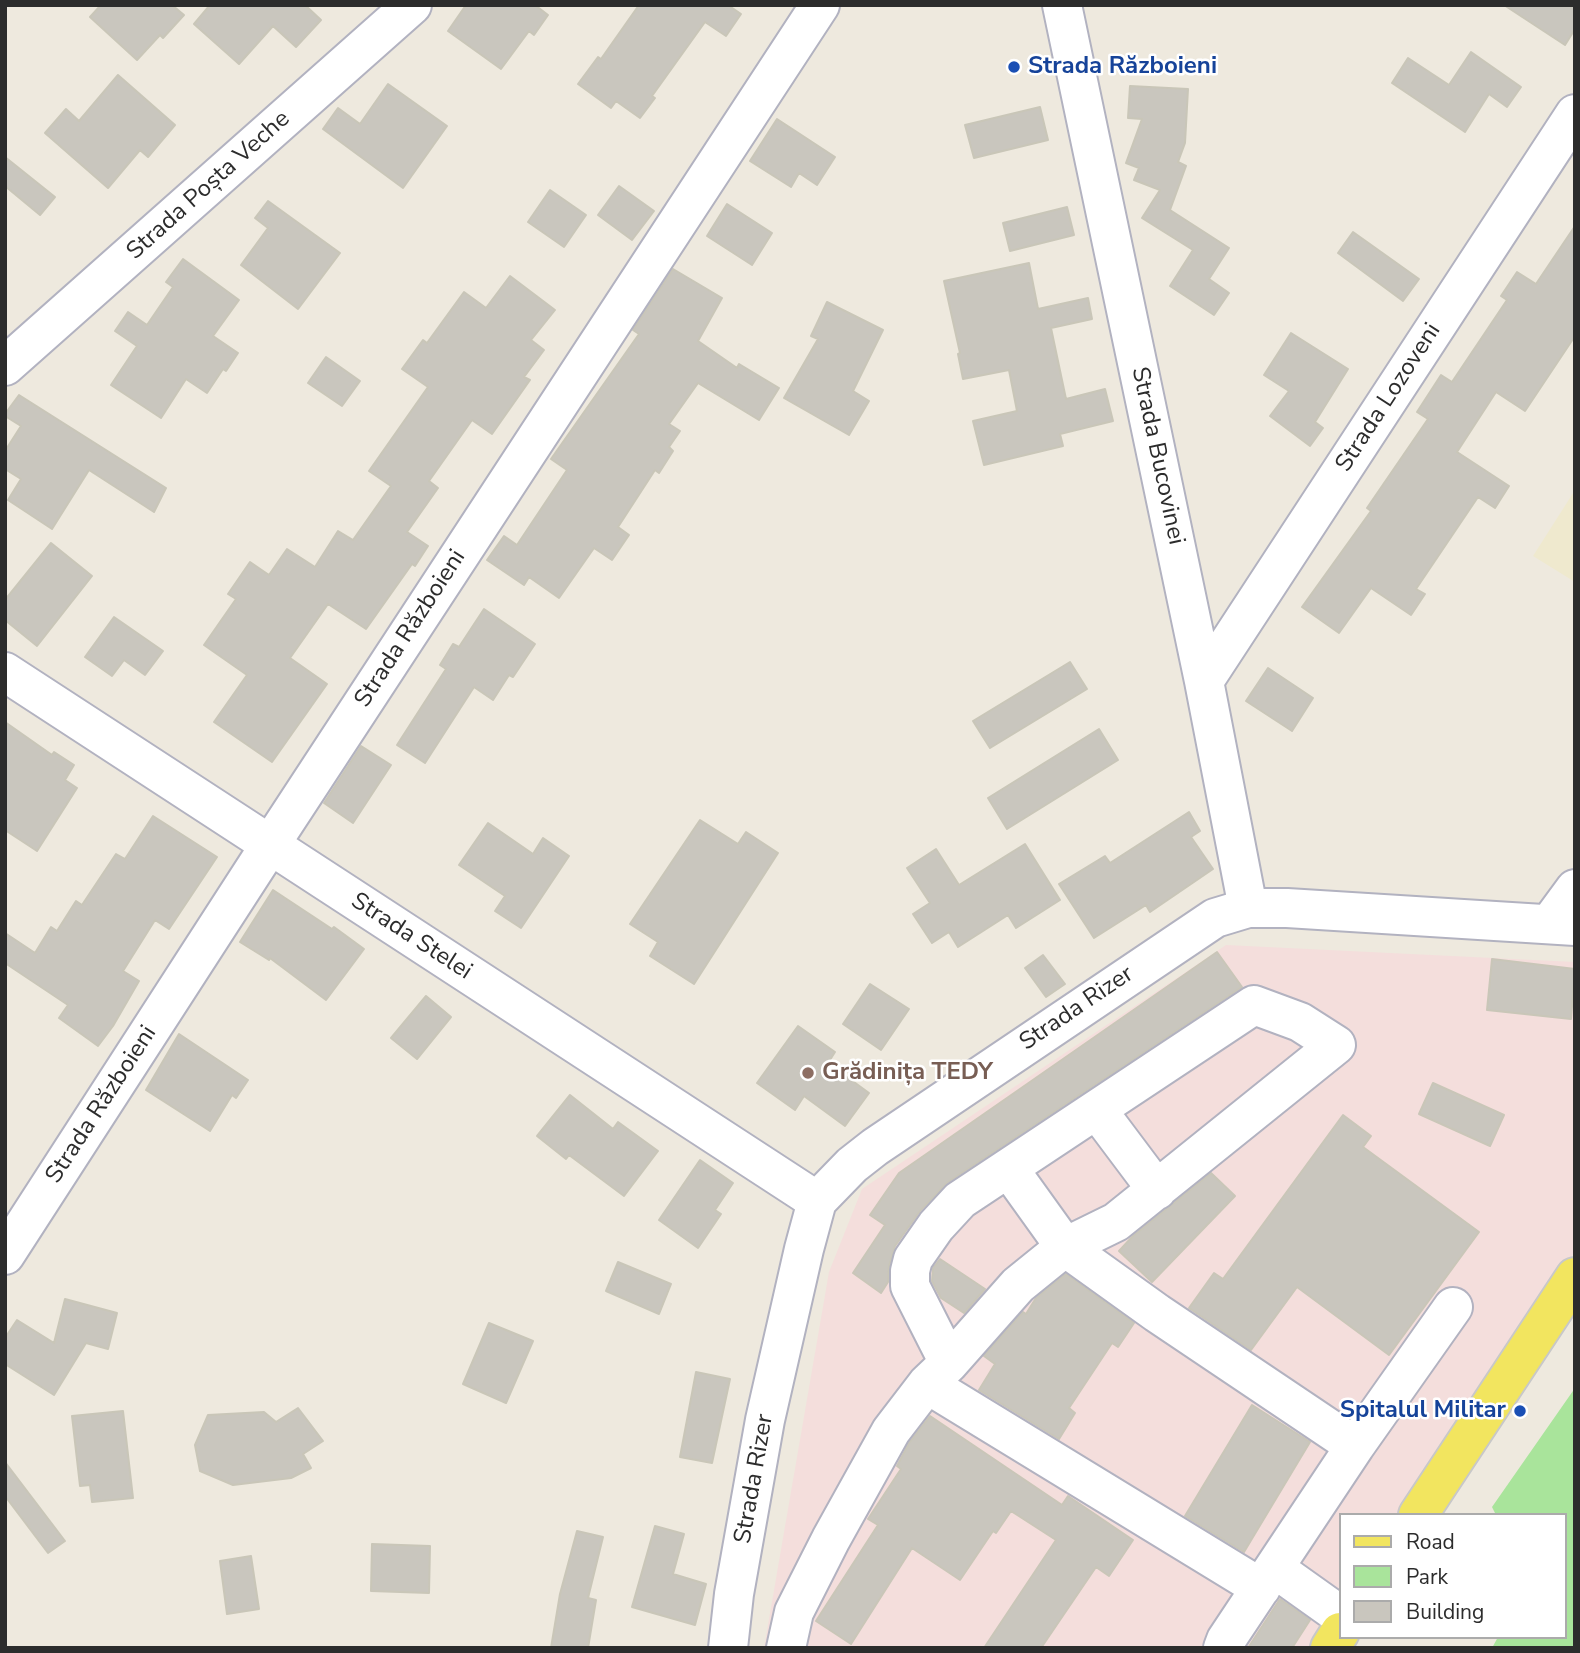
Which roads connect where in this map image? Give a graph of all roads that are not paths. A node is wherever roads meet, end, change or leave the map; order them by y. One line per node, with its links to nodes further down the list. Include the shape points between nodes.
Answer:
1 (412, 5): 5 (street, Strada Poșta Veche)
2 (820, 5): 8 (street, Strada Războieni)
3 (1062, 5): 7 (street, Strada Bucovinei)
4 (1575, 114): 7 (street, Strada Lozoveni)
5 (5, 366)
6 (5, 672): 8 (street, Strada Stelei)
7 (1204, 681): 10 (street, Strada Bucovinei)
8 (270, 845): 15 (street, Strada Stelei); 17 (street, Strada Războieni)
9 (1575, 889): 11 (street)
10 (1248, 908): 11 (street, Strada Rizer); 15 (street, Strada Rizer, via 1206,923 958,1090 852,1165)
11 (1562, 925)
12 (1097, 1110): 13 (street); 14 (street); 14 (street, via 1254,1005 1300,1022 1336,1045)
13 (1009, 1169): 16 (street); 20 (street, via 960,1200 913,1259 910,1286)
14 (1157, 1190): 16 (street, via 1116,1222)
15 (817, 1201): 25 (street, Strada Rizer, via 765,1420)
16 (1065, 1247): 20 (street, via 1018,1285); 21 (street)
17 (5, 1255)
18 (1575, 1277): 22 (main road)
19 (1453, 1307): 21 (street)
20 (938, 1374): 23 (street); 26 (street, via 891,1430 794,1612)
21 (1355, 1446): 23 (street)
22 (1419, 1513)
23 (1267, 1578): 24 (street); 27 (street)
24 (1338, 1614)
25 (727, 1648)
26 (786, 1648)
27 (1223, 1648)

